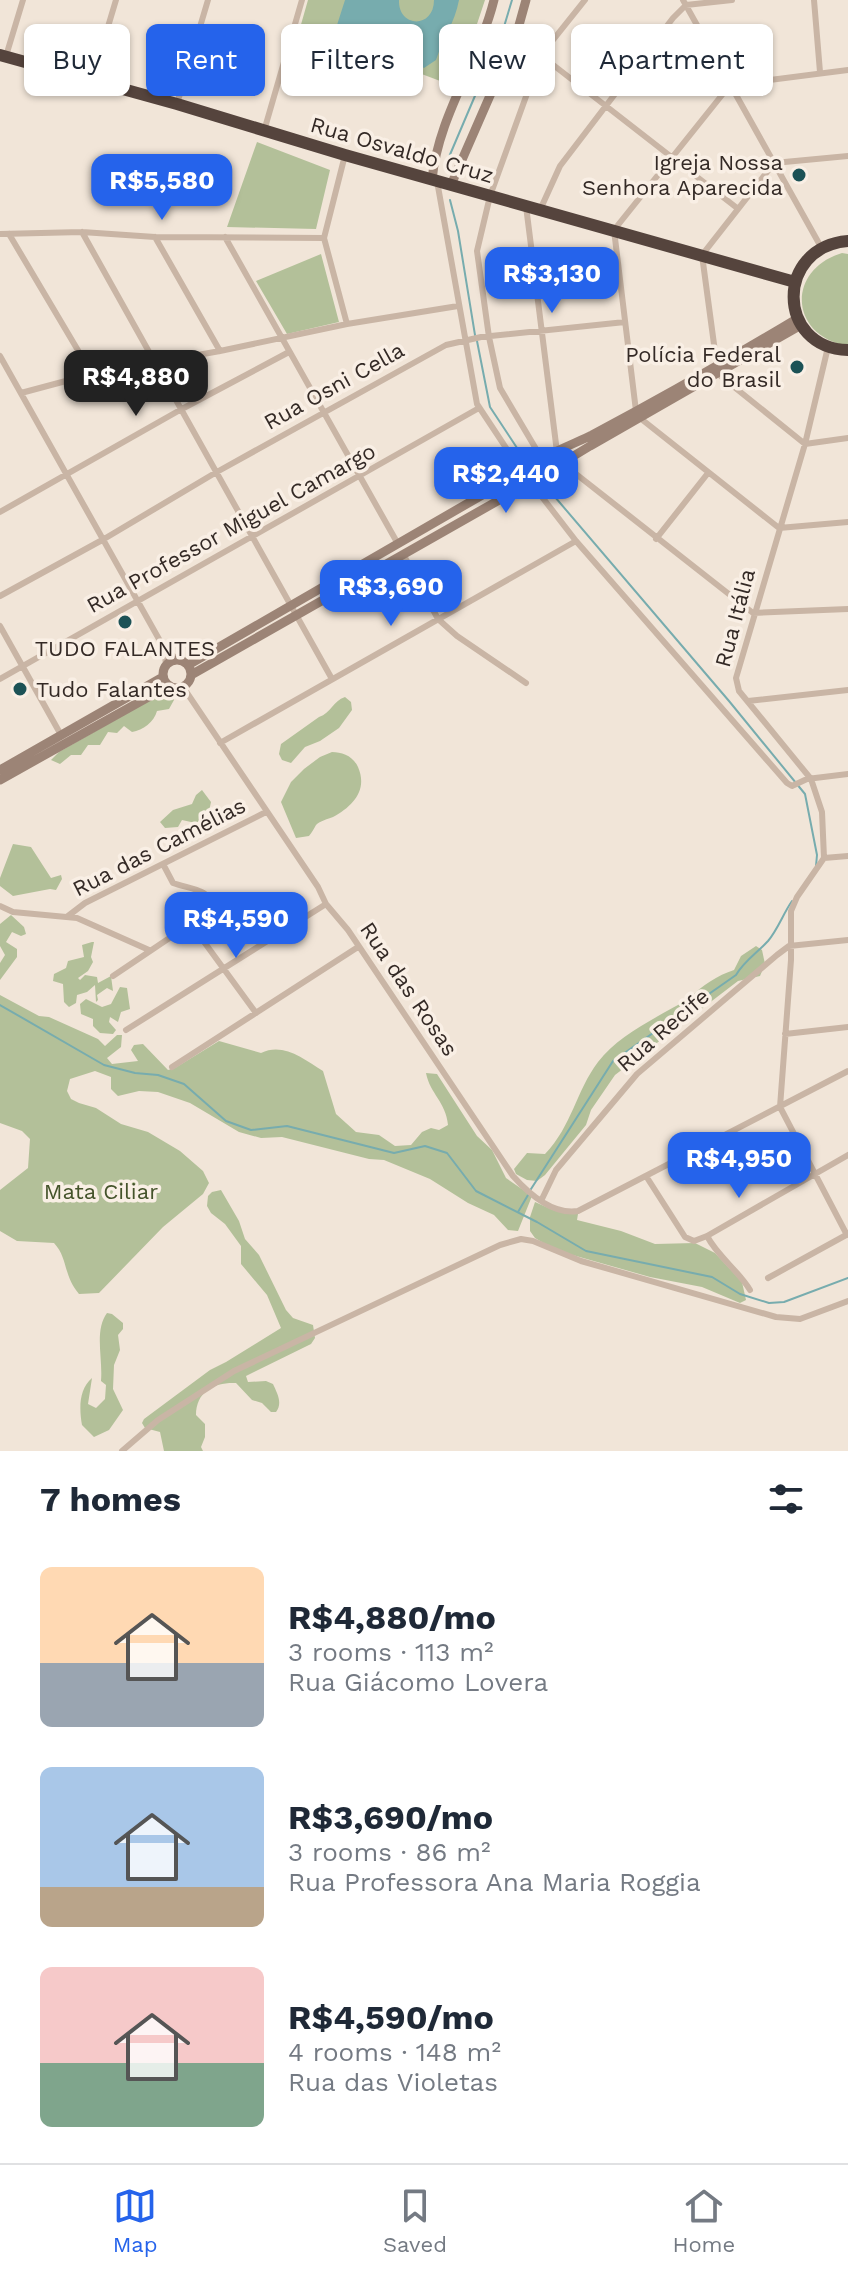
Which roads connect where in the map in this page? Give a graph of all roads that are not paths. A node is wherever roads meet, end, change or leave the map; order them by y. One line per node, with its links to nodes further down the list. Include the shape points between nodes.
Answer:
1 (23, 0): 15 (street)
2 (116, 0): 11 (street)
3 (208, 0): 26 (street)
4 (302, 0): 28 (street)
5 (494, 0): 33 (main road, via 487,31 446,124 434,163)
6 (526, 0): 12 (main road)
7 (585, 0): 14 (street)
8 (732, 0): 10 (street)
9 (814, 0): 19 (street)
10 (684, 3): 13 (street); 27 (street)
11 (109, 24)
12 (519, 24)
13 (696, 24)
14 (555, 38)
15 (3, 56): 16 (highway, Rua Osvaldo Cruz)
16 (24, 62)
17 (555, 66): 27 (street)
18 (848, 70): 19 (street)
19 (820, 72): 20 (street)
20 (773, 79)
21 (130, 91): 26 (highway, Rua Osvaldo Cruz)
22 (490, 96): 34 (main road)
23 (526, 96): 35 (street)
24 (721, 96): 31 (street)
25 (736, 96): 32 (street)
26 (177, 104): 28 (highway, Rua Osvaldo Cruz)
27 (606, 104): 31 (street); 38 (street, via 560,166)
28 (264, 131): 29 (highway, Rua Osvaldo Cruz)
29 (345, 155): 33 (highway, Rua Osvaldo Cruz); 45 (street)
30 (848, 156): 32 (street)
31 (672, 158): 37 (street); 39 (street)
32 (774, 163): 37 (street); 47 (street)
33 (435, 181): 34 (highway, Rua Osvaldo Cruz); 50 (street)
34 (451, 185): 35 (highway, Rua Osvaldo Cruz)
35 (490, 196): 36 (highway, Rua Osvaldo Cruz); 55 (street, via 477,251)
36 (526, 206): 38 (highway, Rua Osvaldo Cruz); 54 (street)
37 (737, 208): 48 (street)
38 (540, 210): 39 (highway, Rua Osvaldo Cruz)
39 (614, 230): 48 (highway, Rua Osvaldo Cruz); 52 (street)
40 (82, 232): 42 (street); 43 (street); 63 (street)
41 (0, 234): 42 (street)
42 (9, 234): 65 (street)
43 (155, 237): 44 (street); 60 (street)
44 (225, 237): 45 (street); 56 (street)
45 (324, 238): 53 (street)
46 (848, 241): 47 (highway)
47 (821, 247): 49 (highway)
48 (702, 255): 49 (highway, Rua Osvaldo Cruz); 64 (street)
49 (795, 282): 51 (highway)
50 (458, 306): 53 (street); 57 (street)
51 (799, 321): 58 (highway); 64 (main road)
52 (625, 322): 54 (street, Rua Osni Cella); 70 (street)
53 (347, 324): 56 (street)
54 (541, 331): 55 (street, Rua Osni Cella); 73 (street)
55 (485, 337): 57 (street, Rua Osni Cella); 74 (street, via 505,400)
56 (281, 338): 60 (street); 61 (street)
57 (467, 340): 67 (street); 69 (street, Rua Osni Cella, via 446,345)
58 (828, 347): 59 (highway); 72 (street, Rua Itália)
59 (848, 350)
60 (220, 351): 63 (street)
61 (289, 352): 68 (street); 69 (street)
62 (0, 356): 66 (street)
63 (153, 363): 65 (street); 68 (street)
64 (716, 371): 70 (main road); 72 (street)
65 (92, 374): 66 (street)
66 (21, 393): 79 (street)
67 (479, 408): 75 (street); 80 (street, Rua Professor Miguel Camargo)
68 (180, 410): 76 (street); 79 (street)
69 (323, 413): 76 (street, Rua Osni Cella); 80 (street)
70 (638, 414): 73 (main road); 78 (street)
71 (848, 438): 72 (street)
72 (805, 444): 86 (street, Rua Itália)
73 (560, 458): 74 (main road); 77 (main road); 89 (street)
74 (542, 459): 75 (main road); 77 (main road)
75 (522, 472): 81 (main road); 82 (main road)
76 (215, 473): 87 (street); 88 (street, Rua Osni Cella)
77 (549, 473): 81 (main road)
78 (708, 473): 86 (street); 89 (street)
79 (67, 476): 83 (street); 88 (street)
80 (358, 478): 87 (street, Rua Professor Miguel Camargo); 91 (street)
81 (532, 484): 84 (main road); 90 (street)
82 (464, 506): 84 (main road); 91 (main road)
83 (0, 512)
84 (469, 516): 91 (main road)
85 (848, 522): 86 (street)
86 (779, 528): 96 (street, Rua Itália)
87 (252, 538): 93 (street, Rua Professor Miguel Camargo); 95 (street)
88 (104, 539): 92 (street, Rua Osni Cella); 93 (street)
89 (656, 539): 96 (street)
90 (576, 541): 97 (street); 115 (street, via 787,783)
91 (400, 549): 95 (main road); 97 (street)
92 (0, 596)
93 (139, 601): 99 (street); 101 (street, Rua Professor Miguel Camargo)
94 (848, 609): 96 (street)
95 (294, 610): 102 (main road); 104 (street)
96 (753, 613): 109 (street, Rua Itália, via 736,678)
97 (438, 619): 104 (street); 106 (street)
98 (0, 626): 101 (street)
99 (164, 648): 100 (street); 102 (street)
100 (166, 665): 102 (main road); 105 (main road)
101 (22, 666): 103 (street, Rua Professor Miguel Camargo); 110 (street)
102 (185, 667): 107 (main road)
103 (0, 679)
104 (332, 679): 111 (street)
105 (166, 681): 107 (main road); 110 (main road); 114 (main road)
106 (526, 683)
107 (183, 687): 111 (street, Rua das Rosas)
108 (848, 690): 109 (street)
109 (748, 701): 115 (street, Rua Itália)
110 (61, 735): 112 (main road)
111 (220, 743): 116 (street, Rua das Rosas)
112 (0, 770)
113 (848, 774): 115 (street)
114 (0, 780)
115 (804, 781): 118 (street, Rua Itália, via 820,801)
116 (266, 812): 119 (street, Rua das Camélias); 120 (street, Rua das Rosas)
117 (848, 856): 118 (street)
118 (824, 858): 125 (street, via 791,911)
119 (163, 864): 122 (street, Rua das Camélias); 123 (street, via 173,883 203,892 213,901 211,912)
120 (326, 904): 126 (street, Rua das Rosas); 128 (street)
121 (0, 906): 122 (street)
122 (68, 916): 127 (street)
123 (191, 924): 127 (street); 128 (street)
124 (848, 940): 125 (street)
125 (789, 946): 133 (street); 140 (street, Rua Recife, via 637,1074 556,1170)
126 (358, 947): 130 (street); 140 (street, Rua das Rosas, via 513,1176)
127 (149, 950): 129 (street)
128 (223, 968): 130 (street); 132 (street)
129 (113, 976)
130 (256, 1013): 134 (street)
131 (848, 1027): 133 (street)
132 (126, 1030)
133 (785, 1034): 136 (street)
134 (172, 1067)
135 (848, 1071): 136 (street)
136 (780, 1107): 138 (street); 139 (street)
137 (848, 1155): 138 (street)
138 (814, 1174): 141 (street); 142 (street)
139 (646, 1176): 140 (street, via 578,1211); 142 (street, via 685,1237 694,1241)
140 (541, 1201)
141 (847, 1235): 143 (street)
142 (707, 1236): 144 (street)
143 (768, 1278)
144 (750, 1290)
145 (848, 1301): 146 (street, via 800,1319 776,1317 521,1239 234,1371 158,1420)
146 (122, 1451)

